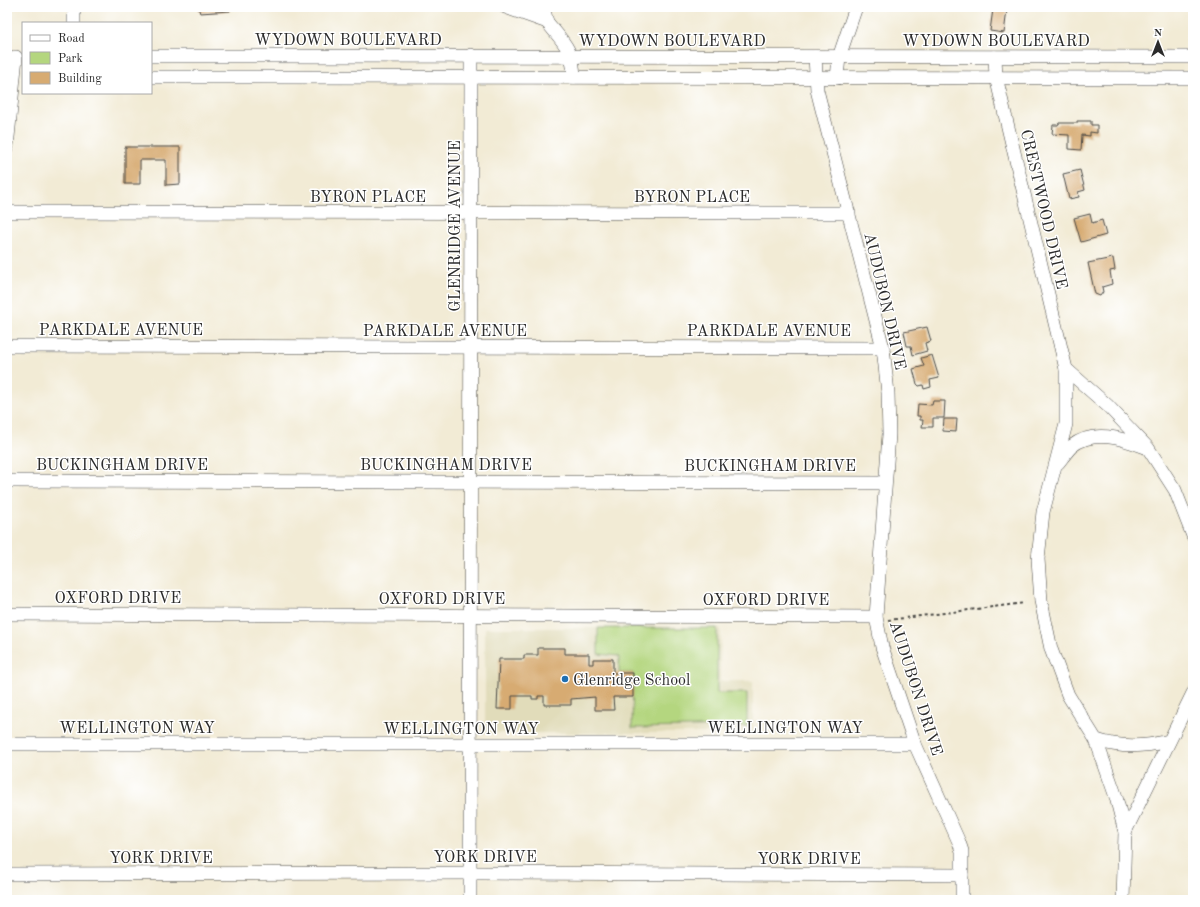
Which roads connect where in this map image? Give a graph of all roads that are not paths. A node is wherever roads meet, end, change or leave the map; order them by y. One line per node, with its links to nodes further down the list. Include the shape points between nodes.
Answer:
1 (505, 7): 6 (street)
2 (543, 7): 6 (street)
3 (856, 7): 12 (street)
4 (74, 8): 5 (street)
5 (74, 22)
6 (547, 22): 9 (street)
7 (152, 56): 8 (street, WYDOWN BOULEVARD)
8 (471, 56): 9 (street, WYDOWN BOULEVARD); 17 (street, GLENRIDGE AVENUE)
9 (572, 56): 11 (street, WYDOWN BOULEVARD); 18 (street)
10 (15, 57): 15 (street)
11 (815, 57): 12 (street, WYDOWN BOULEVARD); 20 (street, AUDUBON DRIVE)
12 (839, 57): 13 (street, WYDOWN BOULEVARD); 21 (street)
13 (995, 57): 14 (street, WYDOWN BOULEVARD); 19 (street, CRESTWOOD DRIVE)
14 (1193, 57)
15 (15, 76): 23 (street)
16 (152, 77): 17 (street)
17 (472, 77): 18 (street); 25 (street, GLENRIDGE AVENUE)
18 (574, 77): 20 (street)
19 (996, 77): 21 (street); 22 (street); 30 (street, CRESTWOOD DRIVE)
20 (815, 78): 21 (street); 26 (street, AUDUBON DRIVE)
21 (837, 78)
22 (1193, 78)
23 (7, 147)
24 (7, 212): 25 (street, BYRON PLACE)
25 (470, 213): 26 (street, BYRON PLACE); 28 (street, GLENRIDGE AVENUE)
26 (849, 213): 29 (street, AUDUBON DRIVE)
27 (7, 346): 28 (street, PARKDALE AVENUE)
28 (470, 348): 29 (street, PARKDALE AVENUE); 34 (street, GLENRIDGE AVENUE)
29 (883, 348): 35 (street, AUDUBON DRIVE, via 889,434)
30 (1066, 369): 31 (street, via 1108,406); 32 (street, CRESTWOOD DRIVE, via 1066,424)
31 (1148, 448): 32 (street, CRESTWOOD DRIVE, via 1111,436 1091,438 1073,446); 36 (street, via 1175,490)
32 (1056, 465): 41 (street, CRESTWOOD DRIVE, via 1043,512 1038,559 1041,601 1051,650 1066,689)
33 (7, 481): 34 (street, BUCKINGHAM DRIVE)
34 (470, 481): 35 (street, BUCKINGHAM DRIVE); 38 (street, GLENRIDGE AVENUE)
35 (885, 483): 39 (street, AUDUBON DRIVE)
36 (1193, 536)
37 (7, 614): 38 (street, OXFORD DRIVE)
38 (470, 615): 39 (street, OXFORD DRIVE); 45 (street, GLENRIDGE AVENUE)
39 (877, 619): 44 (street, AUDUBON DRIVE, via 882,647)
40 (1193, 693): 42 (street, CRESTWOOD DRIVE)
41 (1096, 740): 42 (street, via 1134,747); 46 (street, CRESTWOOD DRIVE)
42 (1169, 741): 46 (street, CRESTWOOD DRIVE)
43 (7, 744): 45 (street, WELLINGTON WAY)
44 (915, 744): 45 (street, WELLINGTON WAY); 49 (street, AUDUBON DRIVE, via 960,842)
45 (471, 745): 47 (street, GLENRIDGE AVENUE)
46 (1125, 832): 52 (street, CRESTWOOD DRIVE)
47 (471, 873): 48 (street, YORK DRIVE); 49 (street, YORK DRIVE); 50 (street, GLENRIDGE AVENUE)
48 (7, 874)
49 (962, 875): 51 (street, AUDUBON DRIVE)
50 (470, 900)
51 (962, 900)
52 (1123, 900)

